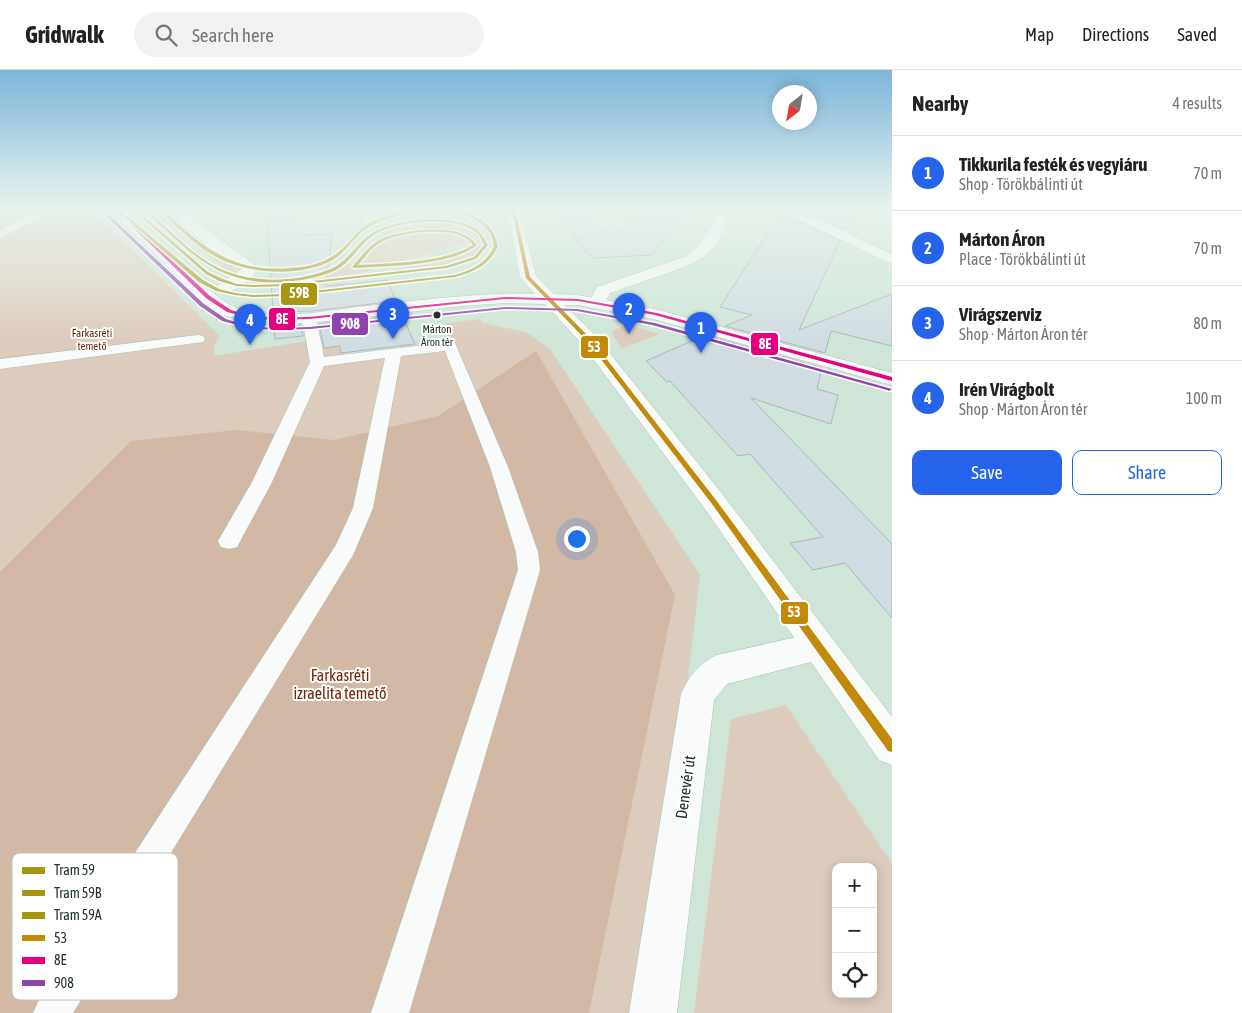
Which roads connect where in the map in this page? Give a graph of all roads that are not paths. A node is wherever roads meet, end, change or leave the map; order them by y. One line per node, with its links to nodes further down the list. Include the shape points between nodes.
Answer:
1 (168, 253): 7 (street)
2 (232, 253): 7 (street, via 254,266)
3 (523, 253): 8 (street, via 528,277)
4 (700, 253): 9 (street, via 692,259 603,290)
5 (877, 253): 6 (street)
6 (892, 260)
7 (216, 293): 10 (street, via 229,311 252,317)
8 (547, 298): 9 (street); 10 (street, via 464,301); 17 (street, via 601,355 714,502)
9 (597, 302): 15 (street, via 655,314)
10 (309, 318): 13 (lane)
11 (198, 339): 14 (lane)
12 (394, 353): 13 (lane); 19 (lane, via 363,508 345,549); 22 (lane, via 450,346 499,467 527,552 529,570)
13 (318, 362): 16 (lane, via 261,484)
14 (0, 364)
15 (892, 379)
16 (229, 541)
17 (818, 647): 18 (street); 23 (street, Denevér út, via 717,671 698,694)
18 (892, 747)
19 (153, 853)
20 (60, 1000): 21 (lane)
21 (52, 1013)
22 (390, 1013)
23 (653, 1013)

